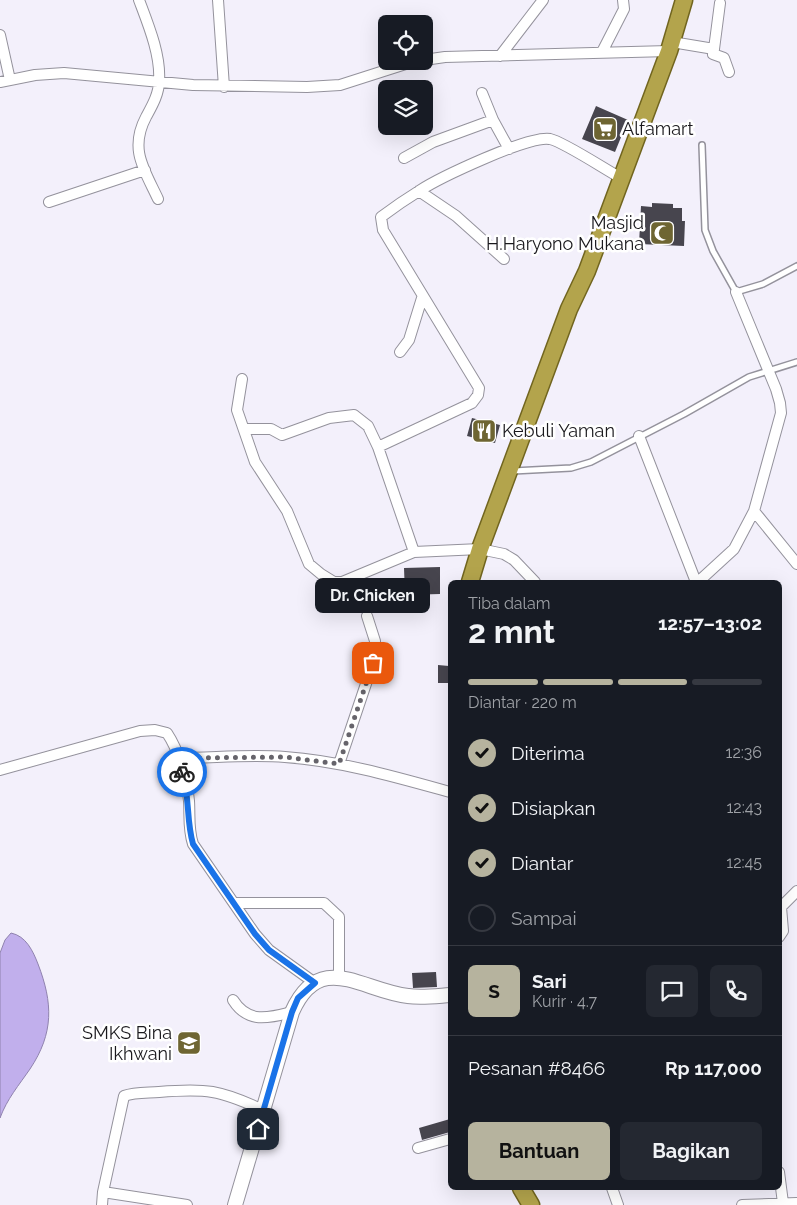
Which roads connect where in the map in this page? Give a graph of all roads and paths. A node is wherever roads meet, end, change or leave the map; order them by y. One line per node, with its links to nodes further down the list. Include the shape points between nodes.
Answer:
1 (139, 0): 16 (street, via 153,39)
2 (218, 0): 17 (street)
3 (543, 0): 11 (street)
4 (623, 0): 10 (street, via 624,9)
5 (684, 0): 8 (highway)
6 (720, 3): 9 (street)
7 (0, 35): 15 (street)
8 (670, 46): 9 (street); 10 (street); 24 (highway)
9 (714, 50): 14 (street, via 713,54 724,58)
10 (602, 52): 11 (street)
11 (500, 56): 12 (street)
12 (433, 60)
13 (387, 70): 17 (street, via 340,85)
14 (729, 72)
15 (5, 81): 16 (street, via 64,73)
16 (160, 81): 17 (street); 23 (street, via 153,105 139,131 137,145)
17 (224, 86)
18 (482, 93): 19 (street)
19 (492, 120): 21 (street); 22 (street, via 433,142)
20 (702, 145): 30 (lane, via 705,230)
21 (509, 149): 24 (street, via 526,142 550,139); 25 (street)
22 (404, 158)
23 (145, 170): 26 (street); 27 (street)
24 (621, 178): 39 (highway)
25 (419, 191): 28 (street, via 456,216); 31 (street, via 381,217 380,222)
26 (158, 199)
27 (49, 202)
28 (504, 259)
29 (797, 266): 30 (lane, via 763,284)
30 (736, 292): 34 (street)
31 (422, 298): 32 (street, via 409,340); 38 (street, via 476,382 478,395 472,403)
32 (400, 352)
33 (797, 362): 34 (lane)
34 (768, 372): 37 (lane, via 749,377); 40 (street, via 781,413)
35 (242, 379): 36 (street, via 237,410)
36 (244, 430): 38 (street, via 271,429 282,435 329,418 354,415 368,426); 42 (street, via 255,462 287,511 309,564 321,574 334,582 342,582)
37 (639, 436): 39 (lane, via 581,466); 46 (street)
38 (378, 447): 42 (street)
39 (510, 470): 41 (highway)
40 (754, 511): 43 (street); 47 (street, via 734,549)
41 (480, 549): 42 (street); 44 (highway); 45 (street, via 504,554)
42 (414, 552)
43 (797, 564)
44 (471, 580)
45 (532, 580)
46 (696, 580)
47 (699, 580)
48 (366, 616): 50 (street, via 375,641 373,663)
49 (178, 758): 50 (street, via 285,757); 51 (street, via 167,733 140,731); 54 (street, via 187,789 188,826 193,844)
50 (339, 764): 52 (street)
51 (0, 770)
52 (448, 791)
53 (797, 891): 55 (street)
54 (234, 903): 58 (street, via 324,903 339,918); 59 (street, via 269,950)
55 (782, 906)
56 (782, 919): 57 (street)
57 (782, 932)
58 (339, 976): 59 (main road); 60 (main road, via 407,996)
59 (315, 983): 62 (main road, via 298,998)
60 (448, 995)
61 (233, 1000): 62 (street, via 239,1010 258,1018)
62 (292, 1012): 63 (main road)
63 (263, 1110): 69 (street, via 211,1090 124,1096); 74 (main road)
64 (448, 1139): 65 (street)
65 (418, 1148)
66 (522, 1190): 75 (highway)
67 (613, 1190): 76 (street)
68 (781, 1190): 70 (street)
69 (103, 1192): 72 (street); 73 (street)
70 (783, 1203): 71 (street); 77 (street)
71 (797, 1203)
72 (102, 1205)
73 (187, 1205)
74 (235, 1205)
75 (531, 1205)
76 (618, 1205)
77 (742, 1205)

